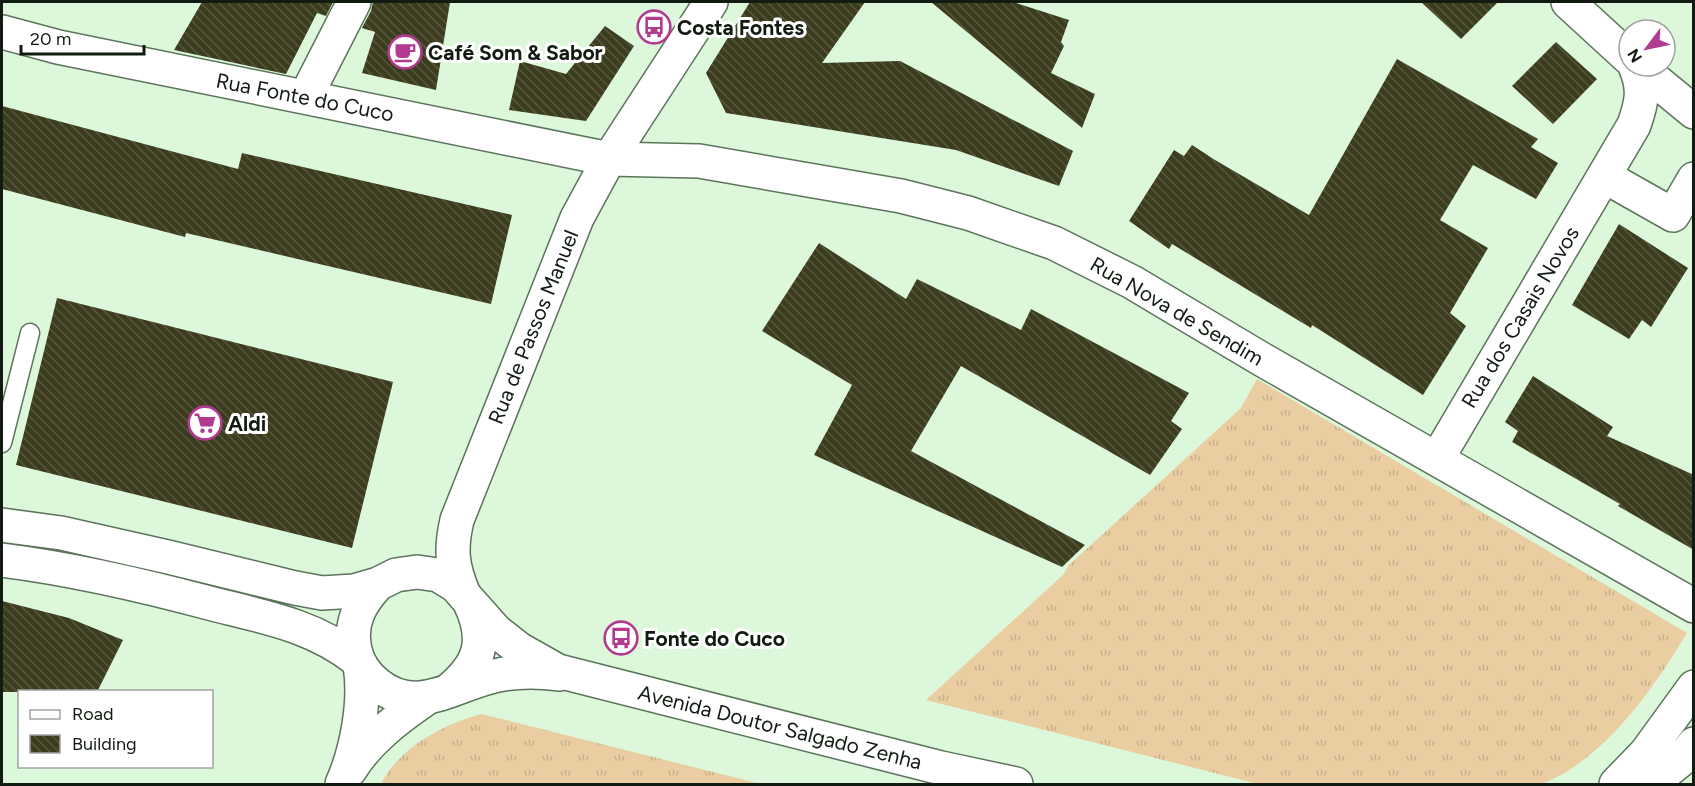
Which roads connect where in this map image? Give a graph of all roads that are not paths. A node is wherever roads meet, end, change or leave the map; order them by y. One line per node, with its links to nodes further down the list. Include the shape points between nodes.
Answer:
1 (354, 2): 8 (street)
2 (711, 2): 10 (street, Rua de Passos Manuel)
3 (1568, 2): 5 (street)
4 (2, 32): 8 (street, Rua Fonte do Cuco)
5 (1617, 47)
6 (1641, 78): 11 (street, Rua dos Casais Novos, via 1642,104)
7 (1652, 78): 9 (street, Rua dos Casais Novos)
8 (306, 96): 10 (street, Rua Fonte do Cuco)
9 (1694, 112)
10 (609, 159): 15 (street, Rua Nova de Sendim, via 699,161 846,185 968,213 1054,243 1132,282); 16 (street, Rua de Passos Manuel, via 577,218)
11 (1604, 176): 12 (street, via 1673,215); 15 (street, Rua dos Casais Novos)
12 (1694, 179)
13 (30, 333): 14 (lane)
14 (2, 443)
15 (1437, 459): 23 (street, Rua Nova de Sendim)
16 (465, 498): 20 (street, Rua de Passos Manuel, via 438,543 420,561); 22 (street, Rua de Passos Manuel, via 453,539 452,558)
17 (2, 525): 18 (street, Avenida Doutor Salgado Zenha)
18 (168, 557): 20 (street, Avenida Doutor Salgado Zenha, via 322,593 354,591); 21 (street)
19 (2, 560): 21 (street, Avenida Doutor Salgado Zenha, via 56,567)
20 (387, 580): 22 (street, Avenida Doutor Salgado Zenha, via 417,572 438,575 456,585); 24 (street, via 364,599 355,619 352,640)
21 (161, 590): 24 (street, Avenida Doutor Salgado Zenha, via 293,626 328,639)
22 (467, 598): 25 (street, Avenida Doutor Salgado Zenha, via 496,631 519,649 541,663); 27 (street, via 478,620 480,641 475,662 463,679)
23 (1694, 606)
24 (359, 663): 27 (street, Avenida Doutor Salgado Zenha, via 369,678 386,691 405,698); 29 (street, via 363,690 360,716)
25 (578, 677): 27 (street, Avenida Doutor Salgado Zenha, via 540,672 497,675); 30 (street, Avenida Doutor Salgado Zenha)
26 (1694, 687): 31 (street, via 1646,753)
27 (437, 695): 29 (street, via 404,714 376,738 358,756)
28 (1694, 744): 32 (street)
29 (344, 781)
30 (1008, 784)
31 (1616, 784)
32 (1651, 784)

